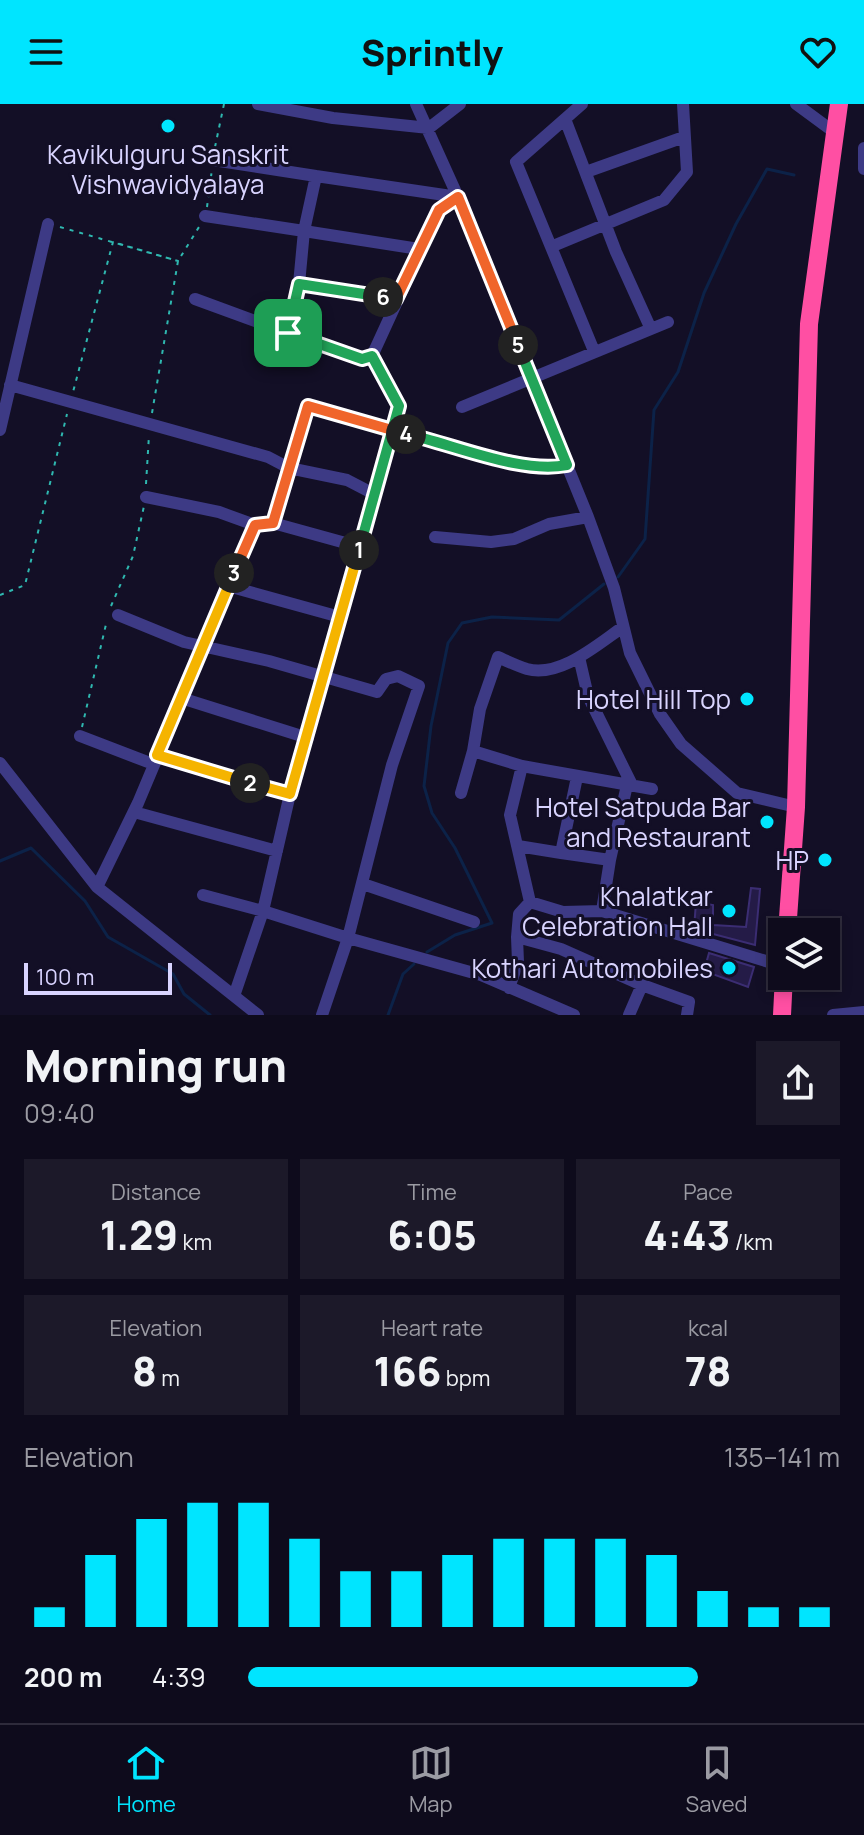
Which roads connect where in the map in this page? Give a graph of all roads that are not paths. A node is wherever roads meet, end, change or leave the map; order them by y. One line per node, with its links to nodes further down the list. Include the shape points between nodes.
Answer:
1 (258, 104): 9 (street)
2 (416, 104): 9 (street)
3 (460, 104): 9 (street)
4 (582, 104): 8 (street)
5 (683, 104): 11 (street)
6 (796, 104): 10 (street)
7 (839, 104): 10 (highway)
8 (565, 119): 15 (street); 22 (street, via 516,162)
9 (429, 128): 17 (street)
10 (834, 132): 65 (highway, via 809,324)
11 (684, 137): 15 (street); 20 (street, via 687,172 664,200)
12 (864, 148): 14 (street)
13 (213, 160): 16 (street)
14 (864, 169)
15 (586, 172): 20 (street)
16 (316, 176): 17 (street); 21 (street)
17 (458, 197): 23 (street, via 439,210); 32 (street)
18 (205, 216): 21 (street)
19 (48, 224): 33 (street)
20 (607, 224): 22 (street); 28 (street)
21 (304, 231): 23 (street); 24 (street)
22 (553, 246): 30 (street)
23 (419, 249): 26 (street)
24 (299, 284): 26 (street); 29 (street)
25 (195, 299): 29 (street)
26 (396, 299): 31 (street)
27 (668, 322): 28 (street)
28 (650, 327): 30 (street)
29 (288, 333): 31 (street, via 362,359)
30 (594, 351): 32 (street)
31 (372, 356): 36 (street, via 399,406)
32 (532, 377): 34 (street); 37 (street)
33 (10, 385): 35 (street); 38 (street, via 268,457)
34 (462, 407)
35 (0, 430)
36 (392, 431): 37 (street, via 495,458 553,468); 38 (street, via 308,406); 39 (street)
37 (567, 465): 41 (street)
38 (289, 468): 39 (street, via 347,480); 42 (street)
39 (374, 494): 45 (street)
40 (146, 497): 43 (street)
41 (588, 517): 44 (street, via 549,524 514,539); 49 (street)
42 (273, 523): 43 (street); 45 (street)
43 (255, 525): 46 (street)
44 (435, 537)
45 (360, 547): 48 (street)
46 (228, 586): 48 (street); 50 (street)
47 (118, 615): 50 (street)
48 (340, 617): 52 (street)
49 (623, 627): 51 (street); 65 (street, via 660,714 681,744 737,793)
50 (203, 647): 52 (street); 53 (street)
51 (579, 657): 56 (street, via 545,670 529,670 498,657 480,709); 61 (street, via 588,696)
52 (324, 678): 55 (street); 71 (street, via 377,692 386,679 398,676 419,686 392,765)
53 (181, 698): 55 (street); 57 (street)
54 (80, 736): 57 (street)
55 (308, 738): 64 (street)
56 (473, 751): 59 (street); 63 (street)
57 (155, 760): 64 (street); 66 (street)
58 (0, 763): 72 (street)
59 (522, 766): 60 (street); 67 (street, via 510,815)
60 (577, 777): 61 (street); 69 (street)
61 (630, 785): 62 (street); 70 (street)
62 (652, 789)
63 (461, 793)
64 (290, 794): 68 (street)
65 (796, 807): 77 (highway)
66 (134, 812): 68 (street); 72 (street)
67 (518, 846): 69 (street); 74 (street)
68 (277, 851): 75 (street)
69 (561, 853): 70 (street)
70 (610, 860): 76 (street)
71 (363, 884): 78 (street); 80 (street)
72 (97, 887): 85 (street)
73 (203, 895): 75 (street)
74 (530, 902): 76 (street, via 563,912); 79 (street, via 519,914)
75 (263, 911): 80 (street); 85 (street)
76 (602, 911): 81 (street)
77 (788, 918)
78 (474, 922)
79 (517, 937): 82 (street, via 561,949); 83 (street, via 518,962)
80 (348, 938): 83 (street, via 481,975); 89 (street)
81 (768, 962)
82 (642, 985): 91 (street); 92 (street, via 689,1002)
83 (509, 988): 86 (street)
84 (783, 990): 93 (highway)
85 (234, 996): 88 (street)
86 (543, 1009): 90 (street)
87 (864, 1012): 94 (street)
88 (258, 1015)
89 (322, 1015)
90 (574, 1015)
91 (629, 1015)
92 (687, 1015)
93 (782, 1015)
94 (833, 1015)

